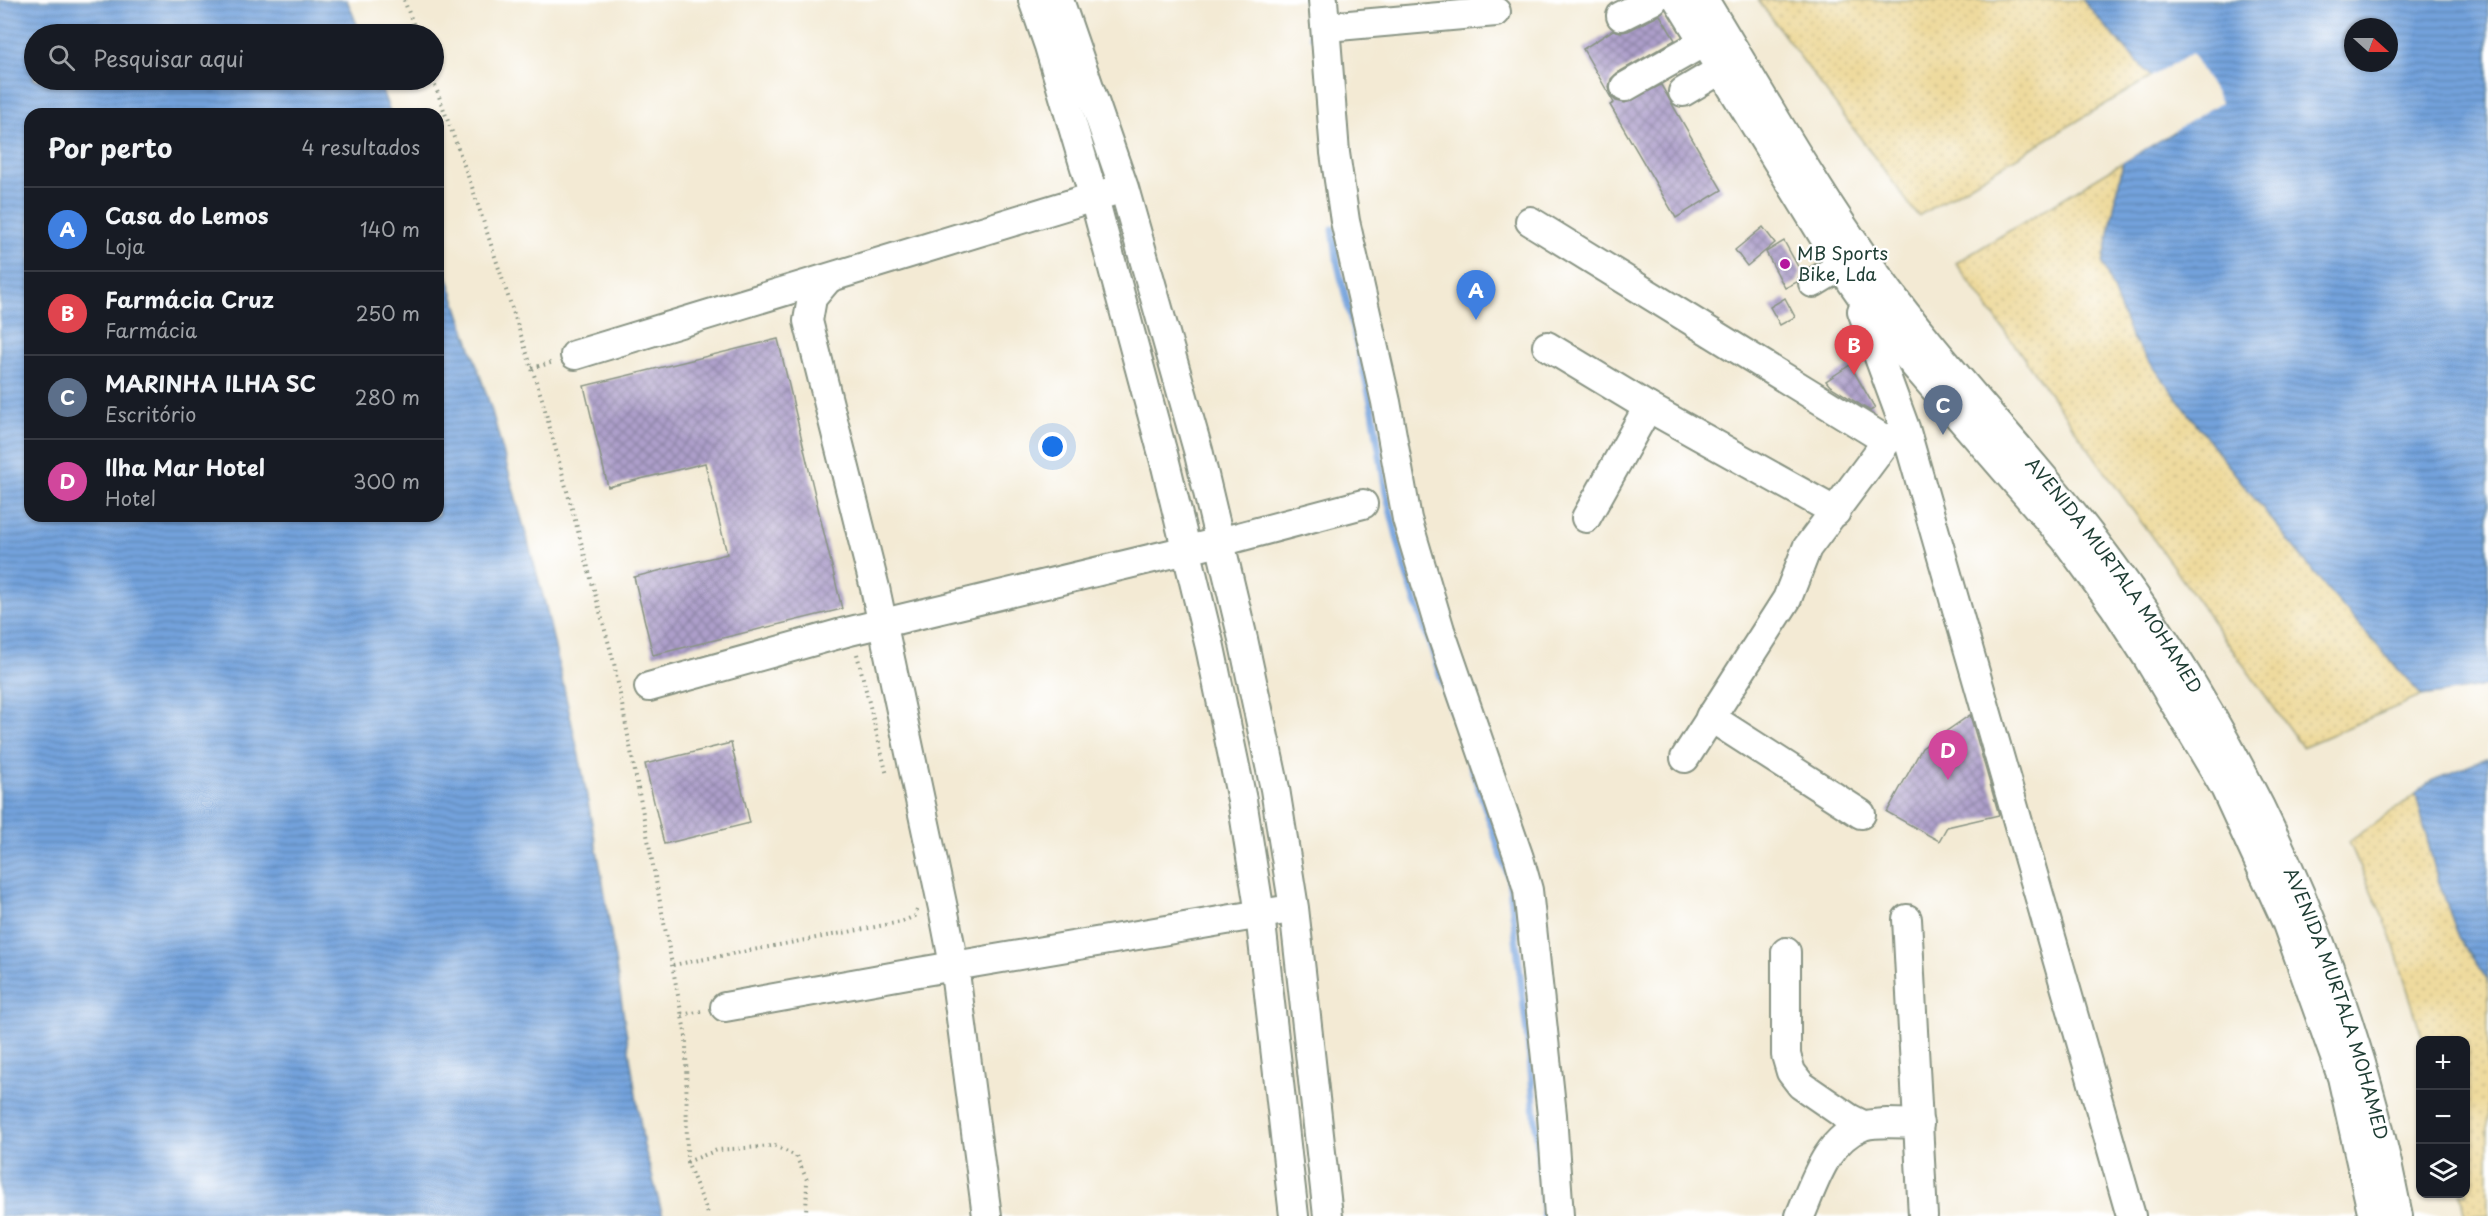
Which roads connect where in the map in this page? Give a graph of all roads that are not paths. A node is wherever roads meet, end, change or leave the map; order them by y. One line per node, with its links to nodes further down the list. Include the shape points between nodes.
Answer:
1 (1033, 0): 14 (street)
2 (1059, 0): 13 (street)
3 (1653, 0): 8 (street)
4 (1678, 0): 9 (street, AVENIDA MURTALA MOHAMED)
5 (1704, 0): 49 (street, AVENIDA MURTALA MOHAMED, via 1829,206 1872,268 1934,351 2089,533 2139,601 2208,708 2268,819 2334,979 2365,1077)
6 (1496, 12): 7 (street)
7 (1325, 13): 44 (street, via 1335,153 1345,221 1386,402 1407,519 1440,630 1528,890)
8 (1621, 16)
9 (1704, 42): 10 (street, AVENIDA MURTALA MOHAMED); 11 (street)
10 (1720, 70): 12 (street); 16 (street, AVENIDA MURTALA MOHAMED)
11 (1625, 87)
12 (1683, 93)
13 (1124, 188): 14 (street); 26 (street)
14 (1094, 198): 17 (street); 27 (street)
15 (1530, 221): 22 (street)
16 (1846, 274): 18 (street); 22 (street, AVENIDA MURTALA MOHAMED); 48 (street, AVENIDA MURTALA MOHAMED, via 1910,360 2065,539 2137,642 2225,788 2286,921 2342,1077)
17 (828, 279): 20 (street); 28 (street, via 812,298 808,321)
18 (1813, 283)
19 (1547, 346): 21 (street)
20 (575, 355)
21 (1648, 407): 24 (street); 25 (street)
22 (1896, 435): 24 (street); 47 (street, AVENIDA MURTALA MOHAMED)
23 (1363, 504): 26 (street)
24 (1836, 512): 30 (street, via 1807,548 1787,599)
25 (1586, 518)
26 (1220, 542): 27 (street); 33 (street, via 1275,789)
27 (1186, 550): 28 (street); 34 (street, via 1242,800)
28 (883, 623): 29 (street); 37 (street)
29 (649, 687)
30 (1710, 717): 31 (street); 32 (street)
31 (1685, 758)
32 (1861, 814)
33 (1294, 908): 34 (street); 43 (street)
34 (1260, 914): 37 (street); 42 (street)
35 (1907, 919): 39 (street)
36 (1786, 952): 40 (street, via 1786,1055 1791,1072 1801,1085)
37 (954, 965): 38 (street); 41 (street)
38 (725, 1007)
39 (1919, 1124): 40 (street); 46 (street)
40 (1863, 1125): 45 (street, via 1828,1154)
41 (987, 1216)
42 (1293, 1216)
43 (1328, 1216)
44 (1559, 1216)
45 (1800, 1216)
46 (1923, 1216)
47 (2131, 1216)
48 (2373, 1216)
49 (2398, 1216)

